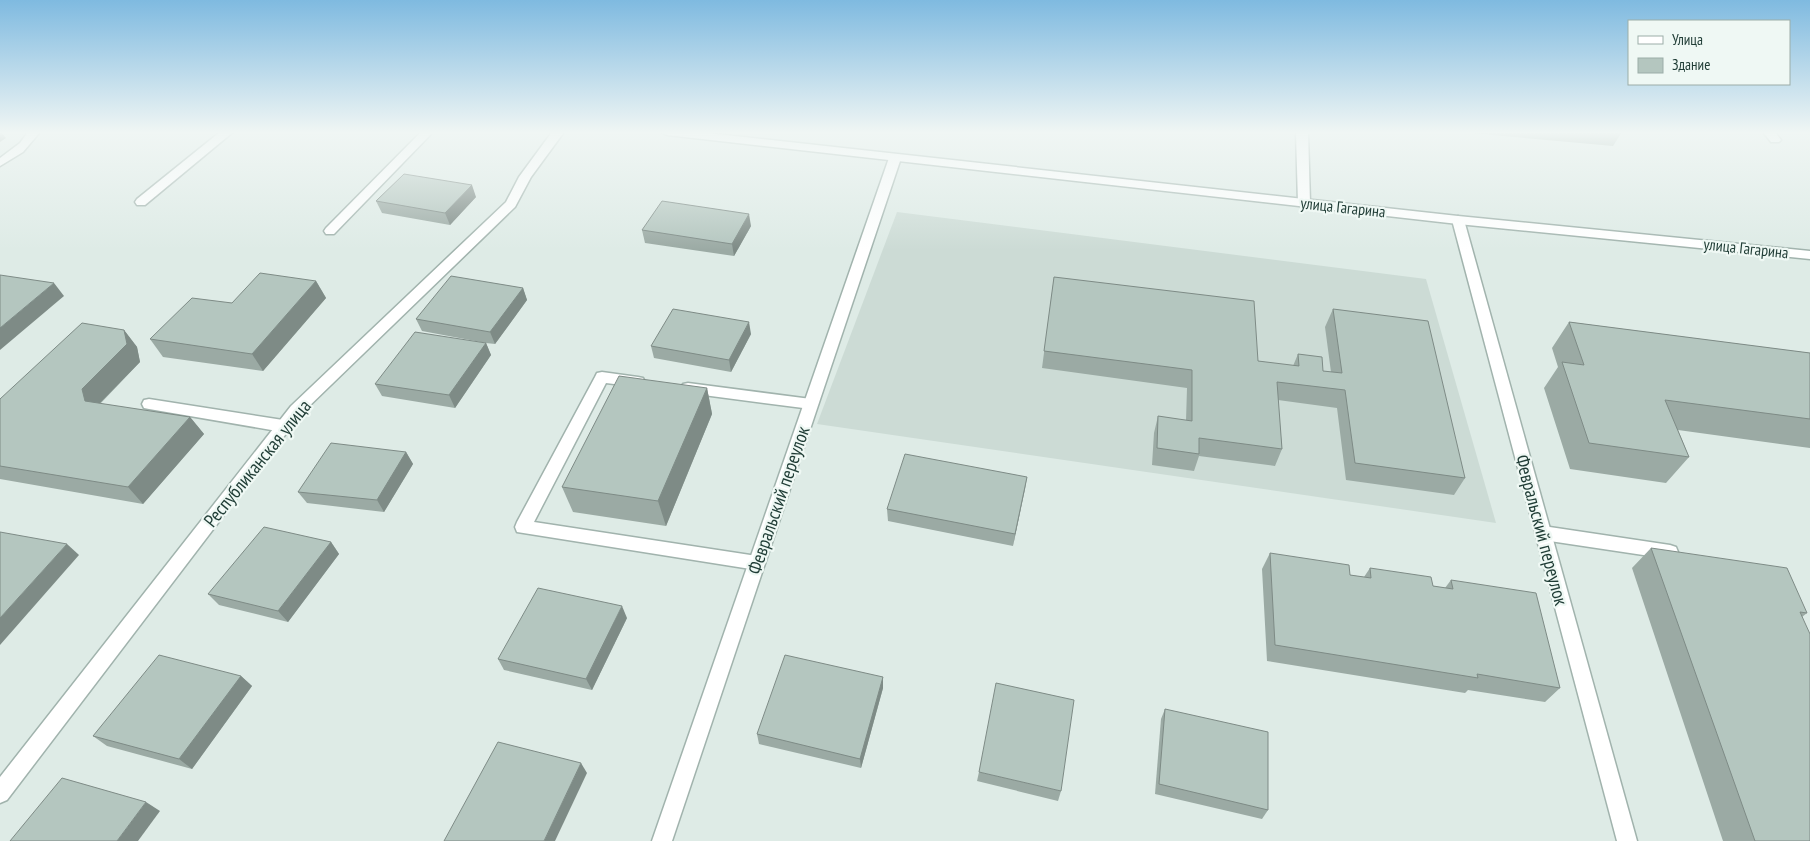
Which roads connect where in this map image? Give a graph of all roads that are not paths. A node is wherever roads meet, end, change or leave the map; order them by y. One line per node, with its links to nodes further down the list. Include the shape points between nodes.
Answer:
1 (179, 171): 7 (street)
2 (388, 171): 10 (street)
3 (530, 171): 16 (street, Республиканская улица, via 511,204)
4 (890, 171): 15 (street, Февральский переулок)
5 (1015, 171): 8 (street, улица Гагарина)
6 (1303, 171): 8 (street)
7 (141, 202)
8 (1304, 203): 9 (street, улица Гагарина)
9 (1458, 220): 11 (street, улица Гагарина); 17 (street, Февральский переулок)
10 (330, 230)
11 (1810, 255)
12 (650, 383): 19 (street, via 602,377 523,527)
13 (668, 386): 15 (street)
14 (149, 404): 16 (street)
15 (811, 404): 19 (street, Февральский переулок)
16 (283, 426): 20 (street, Республиканская улица)
17 (1543, 533): 18 (street); 22 (street, Февральский переулок)
18 (1690, 555)
19 (757, 563): 21 (street, Февральский переулок)
20 (0, 793)
21 (662, 841)
22 (1626, 841)

